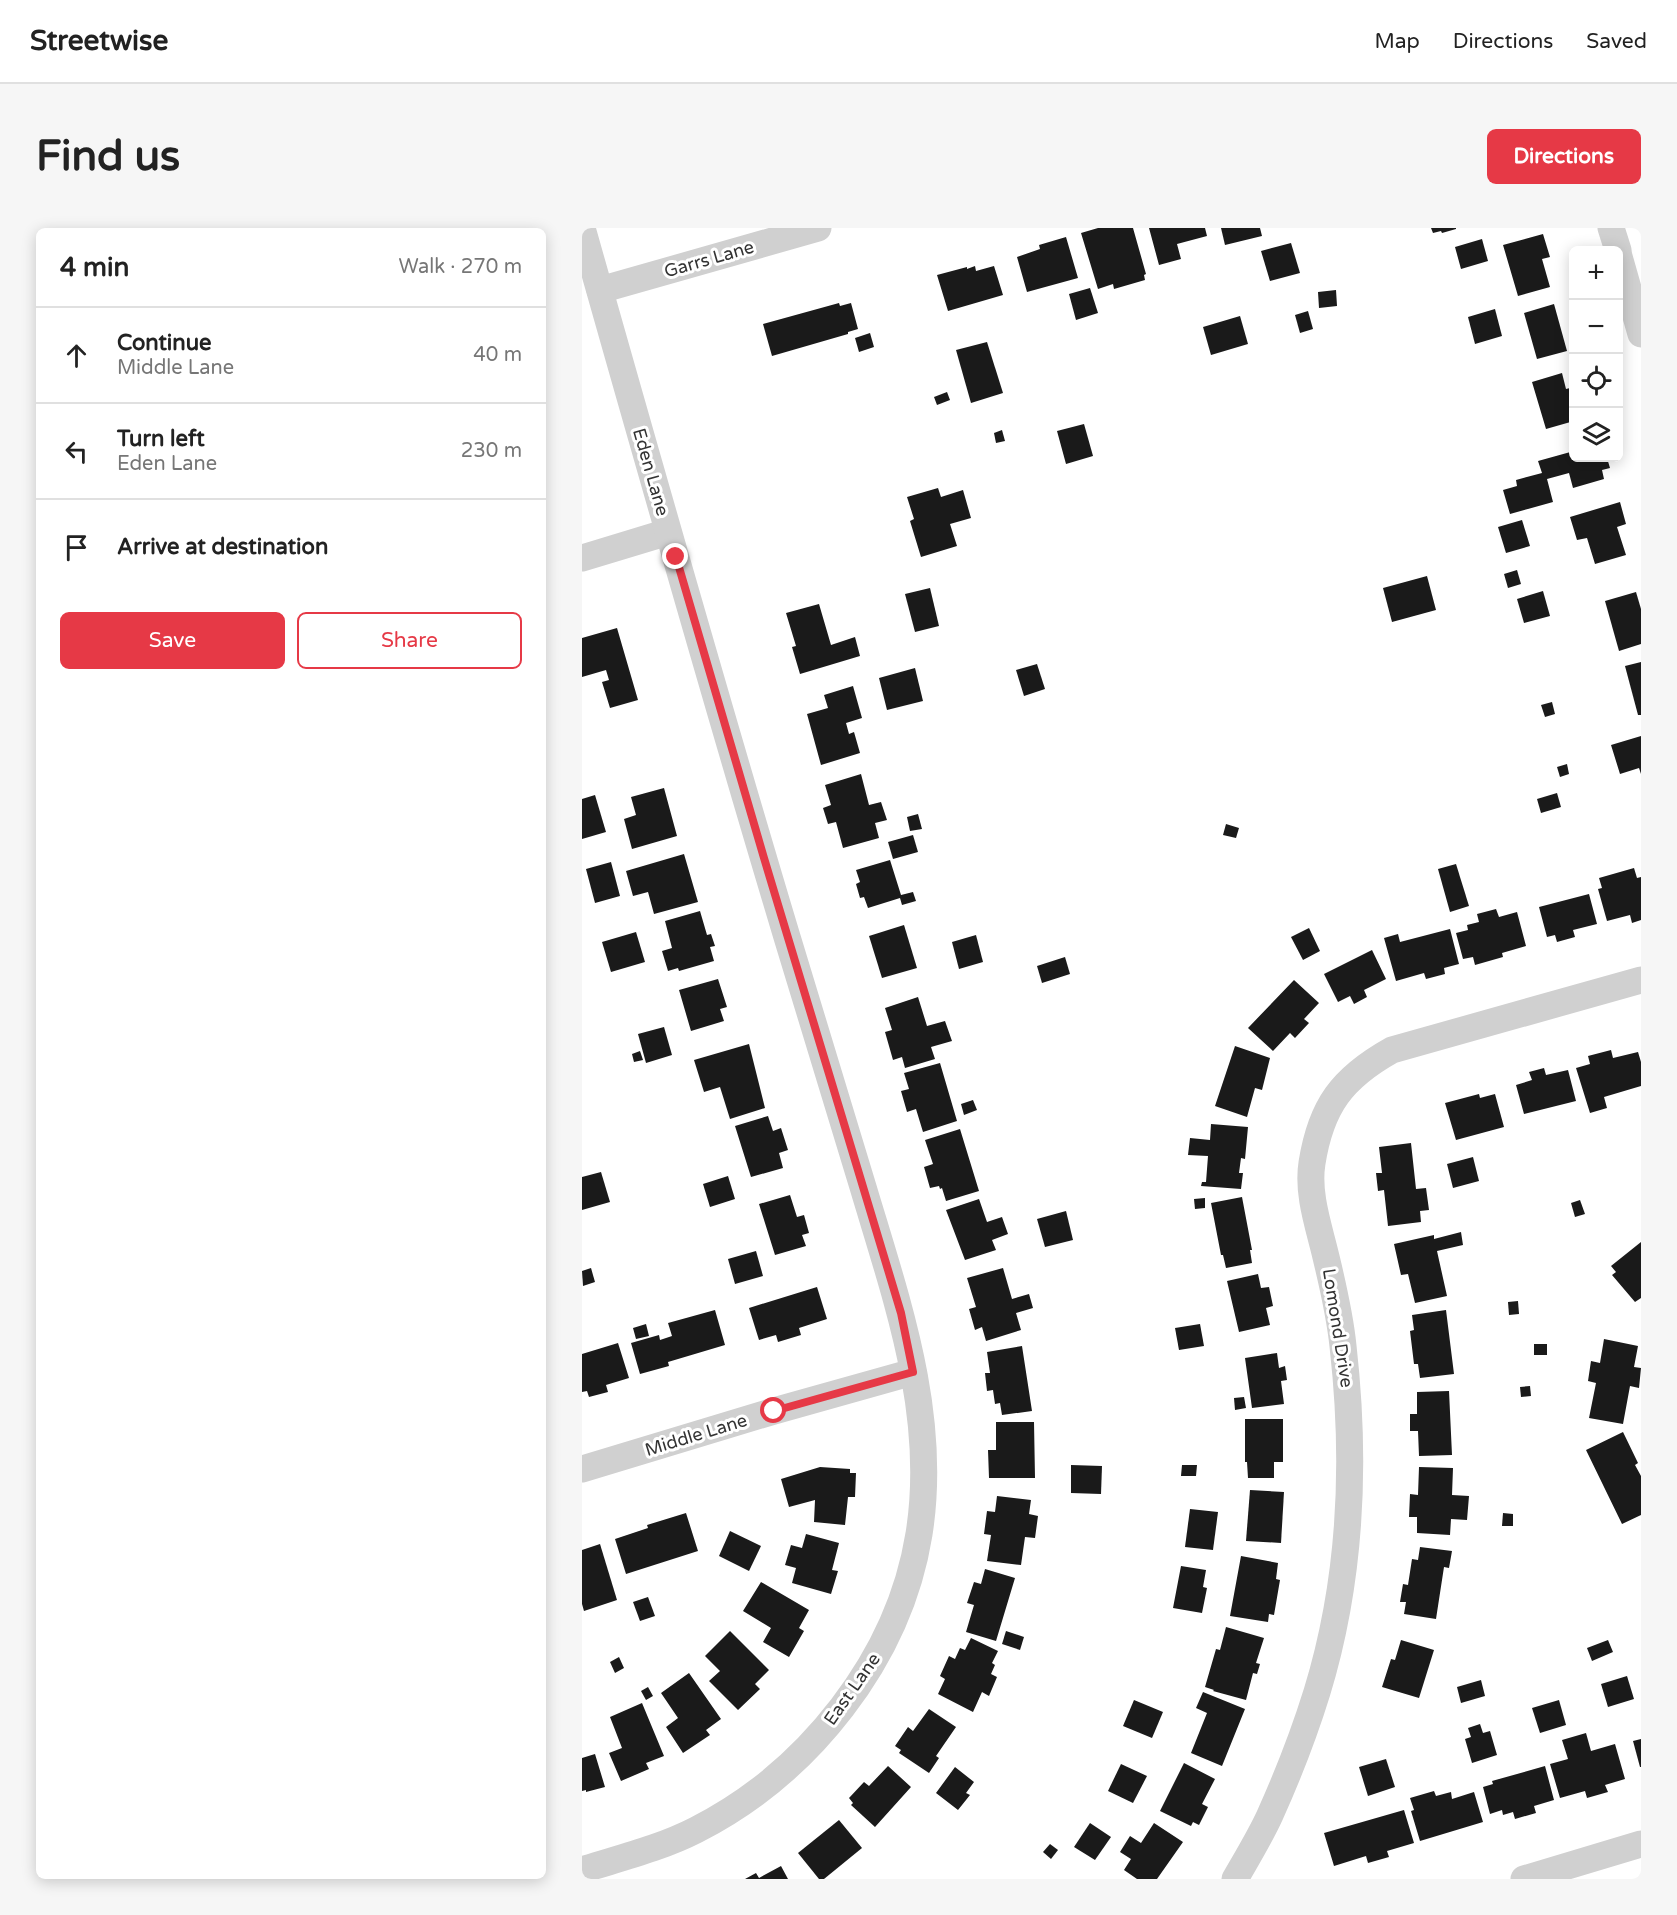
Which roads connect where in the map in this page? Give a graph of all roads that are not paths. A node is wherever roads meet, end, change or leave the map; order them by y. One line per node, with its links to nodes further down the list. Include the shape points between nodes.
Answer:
1 (582, 228): 6 (street, Eden Lane)
2 (818, 228): 6 (street, Garrs Lane)
3 (1611, 228): 4 (street)
4 (1616, 246)
5 (1623, 270): 7 (street)
6 (600, 290): 8 (street, Eden Lane)
7 (1641, 334)
8 (669, 532): 9 (street); 11 (street, Eden Lane, via 901,1313)
9 (582, 558)
10 (1641, 980): 15 (street, Lomond Drive, via 1392,1050 1353,1077 1326,1112 1311,1166 1318,1228 1340,1322 1349,1398 1350,1486 1340,1588 1331,1639 1300,1742 1269,1818)
11 (913, 1372): 12 (street, Middle Lane); 14 (street, East Lane, via 922,1420 925,1472 919,1534 897,1613 860,1682 810,1744 753,1796 691,1833)
12 (582, 1469)
13 (1641, 1844): 16 (street)
14 (582, 1870)
15 (1235, 1879)
16 (1524, 1879)

